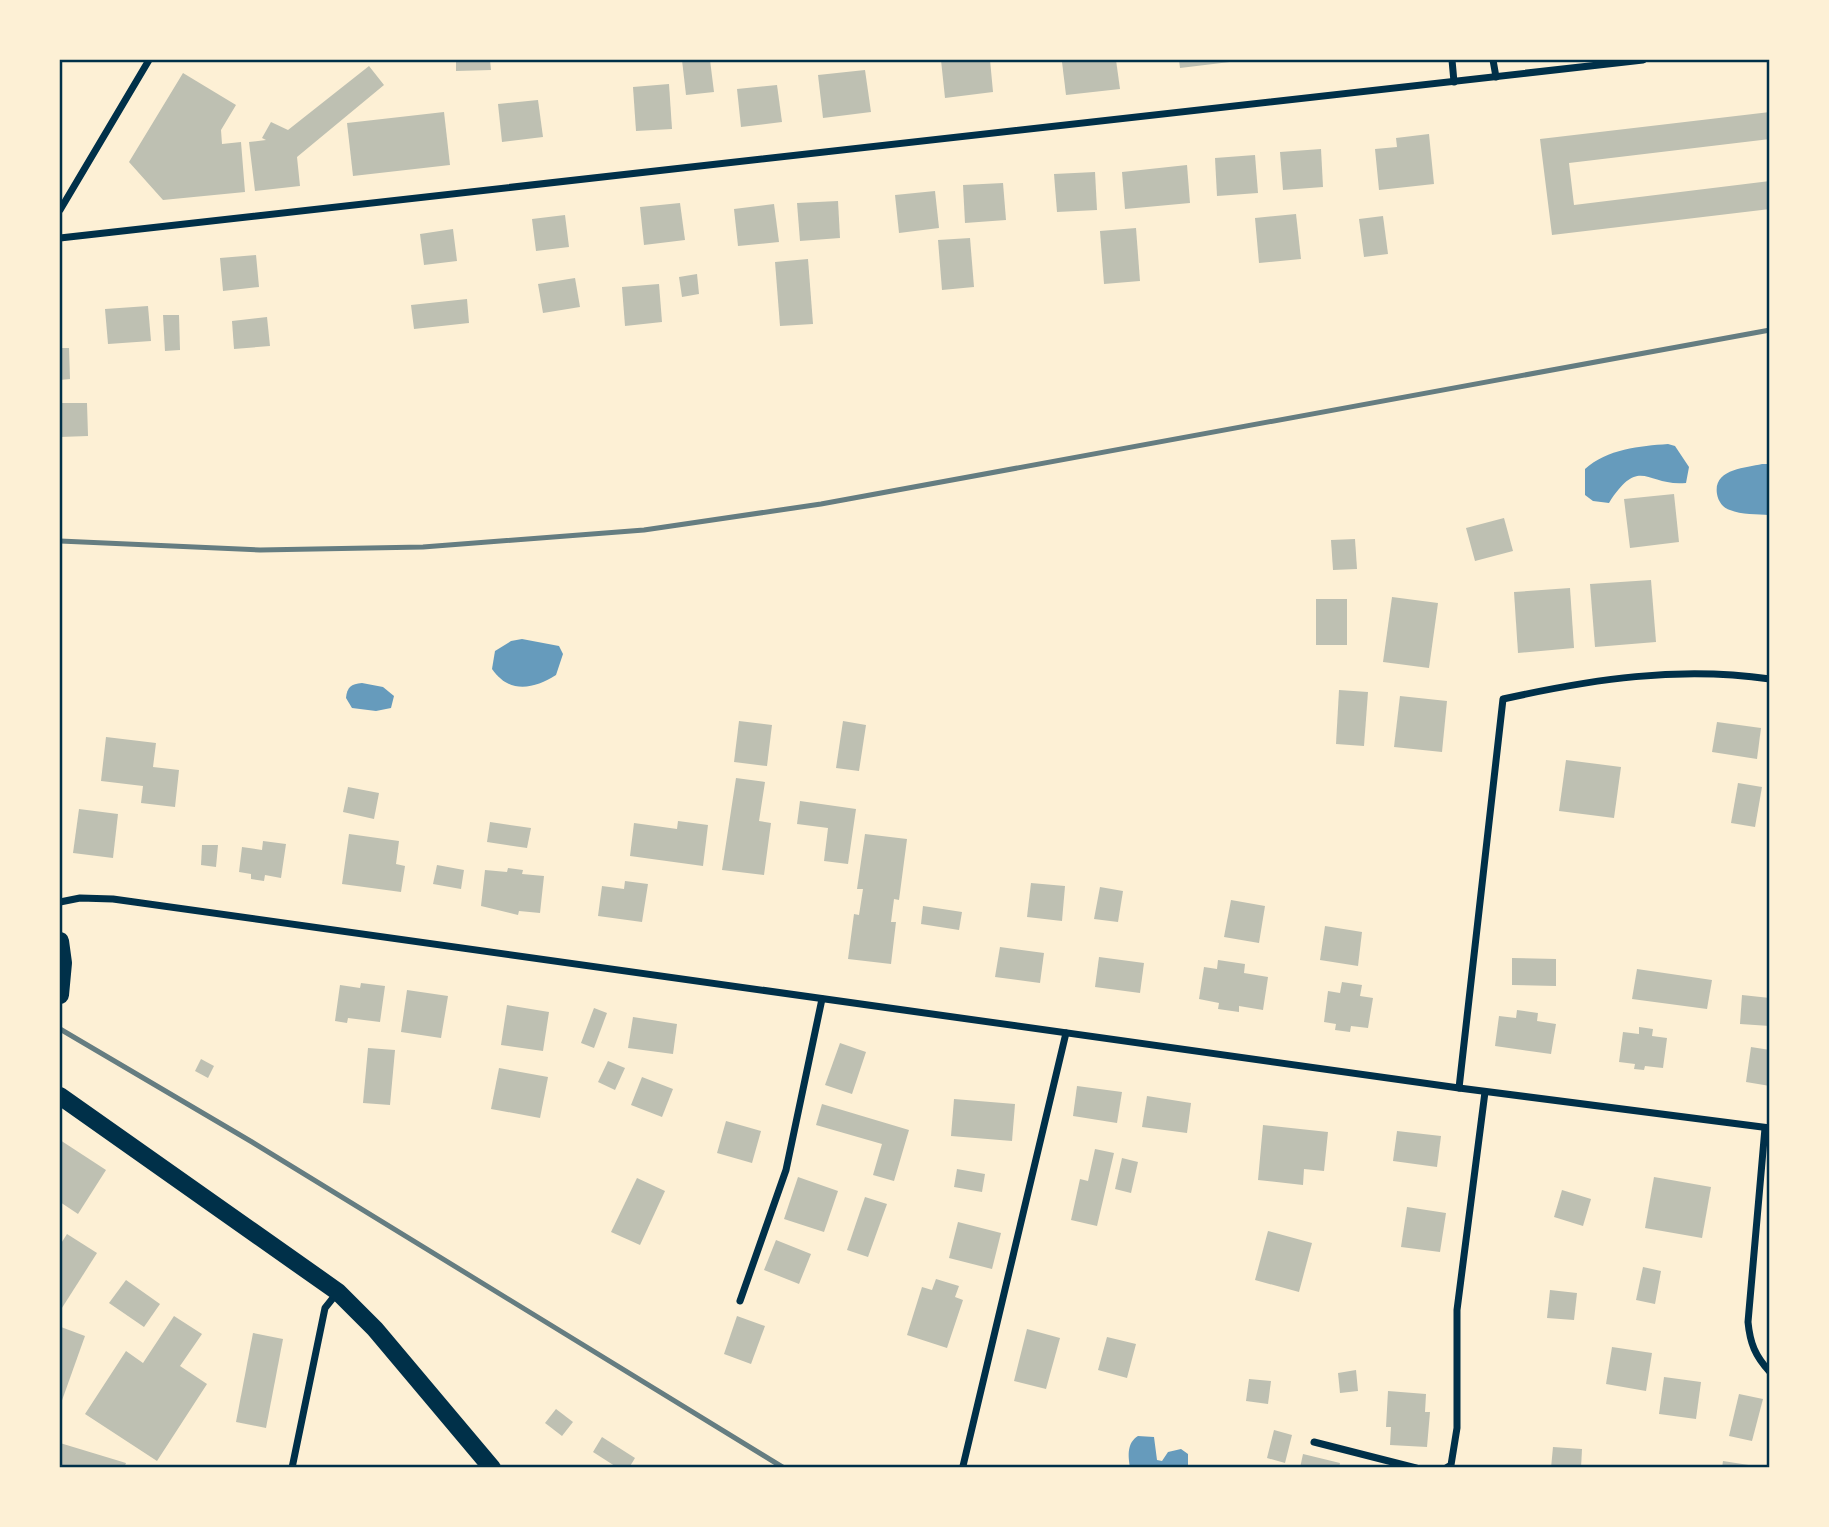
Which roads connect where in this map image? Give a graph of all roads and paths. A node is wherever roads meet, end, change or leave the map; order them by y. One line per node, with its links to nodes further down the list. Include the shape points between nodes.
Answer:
1 (149, 60): 7 (street)
2 (1452, 60): 6 (street)
3 (1493, 60): 5 (street)
4 (1643, 60): 5 (street)
5 (1496, 77): 6 (street)
6 (1454, 82): 8 (street)
7 (60, 210)
8 (60, 238)
9 (1769, 679): 15 (street, via 1653,673 1503,699)
10 (60, 902): 13 (street, via 113,899)
11 (60, 941): 12 (main road)
12 (60, 995)
13 (822, 999): 14 (street); 20 (street, via 786,1170)
14 (1066, 1033): 15 (street); 23 (street)
15 (1459, 1088): 16 (street)
16 (1485, 1092): 18 (street); 27 (street, via 1457,1310 1457,1428 1451,1465)
17 (60, 1096): 19 (main road)
18 (1767, 1128): 21 (street, via 1748,1322 1750,1341)
19 (338, 1292): 24 (street, via 325,1308); 25 (main road)
20 (740, 1301)
21 (1769, 1372)
22 (1314, 1442): 26 (street)
23 (963, 1466)
24 (292, 1468)
25 (492, 1468)
26 (1416, 1468)
27 (1446, 1468)

